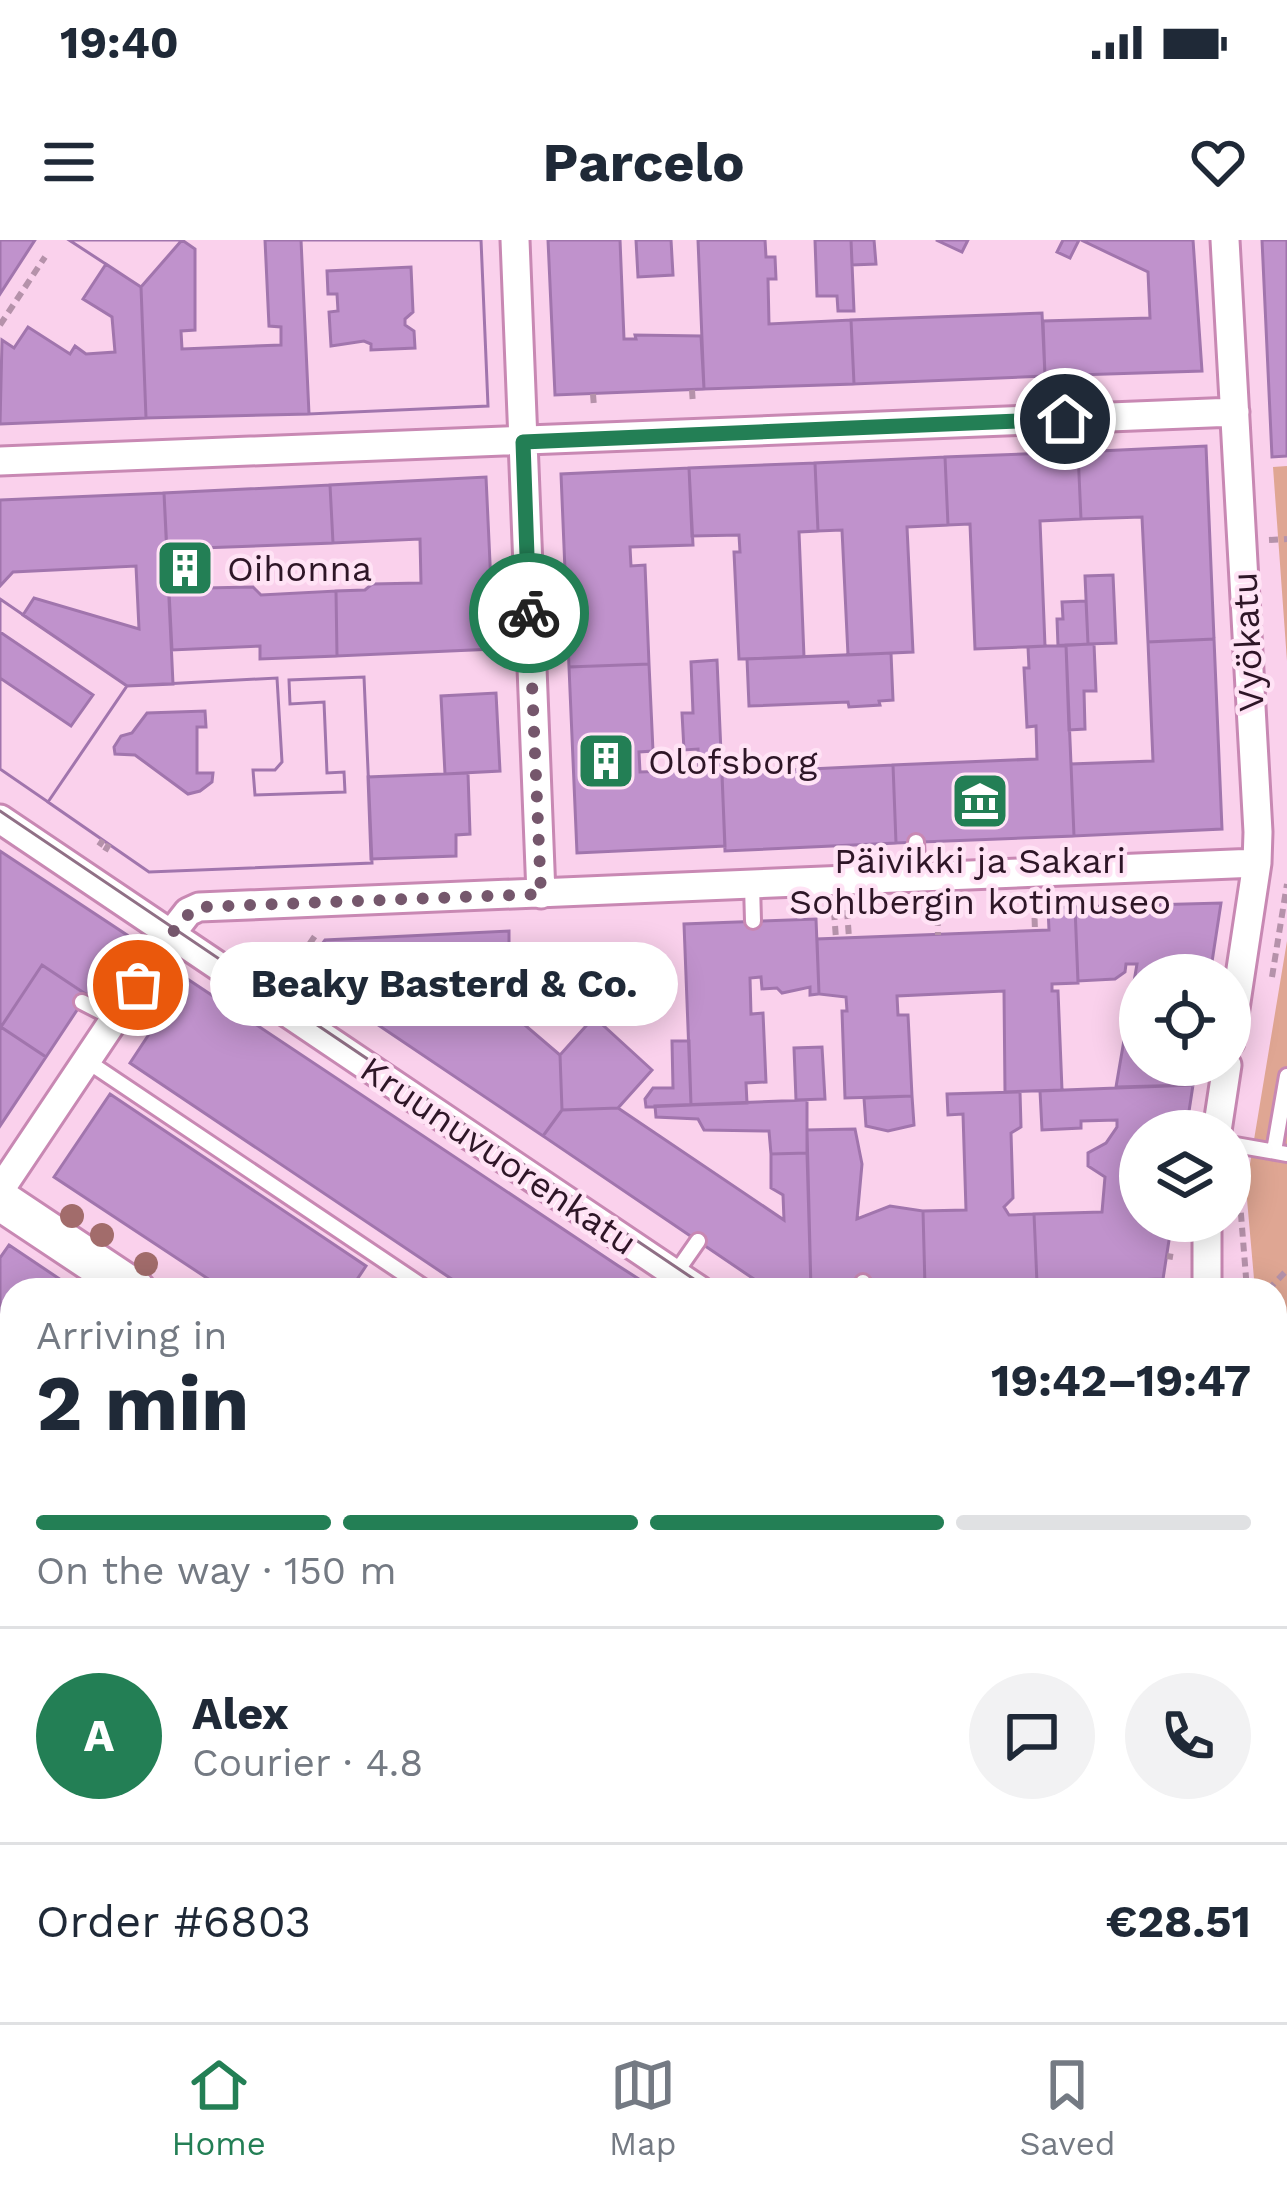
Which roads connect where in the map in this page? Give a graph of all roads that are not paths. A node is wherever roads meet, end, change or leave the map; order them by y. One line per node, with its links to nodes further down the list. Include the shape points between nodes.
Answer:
1 (514, 240): 4 (street)
2 (1225, 240): 3 (street, Vyökatu)
3 (1235, 412): 4 (street); 8 (street, Vyökatu)
4 (523, 442): 5 (street); 11 (street)
5 (0, 461)
6 (0, 819): 13 (street, Kruunuvuorenkatu)
7 (916, 842): 9 (lane)
8 (1257, 863): 9 (street); 14 (street, Vyökatu)
9 (918, 878): 10 (street)
10 (752, 885): 11 (street); 12 (lane)
11 (541, 894): 13 (street, via 222,904 188,912)
12 (753, 921)
13 (170, 935): 16 (street); 24 (street, Kruunuvuorenkatu)
14 (1243, 954)
15 (82, 1002): 16 (lane)
16 (115, 1019): 17 (street)
17 (87, 1061): 20 (street); 26 (lane)
18 (1287, 1076): 19 (lane)
19 (1280, 1152)
20 (0, 1190)
21 (0, 1200): 25 (main road)
22 (698, 1241): 24 (lane)
23 (1207, 1242): 28 (street)
24 (675, 1274): 27 (street, Kruunuvuorenkatu)
25 (117, 1278)
26 (410, 1278)
27 (681, 1278)
28 (1207, 1278)

